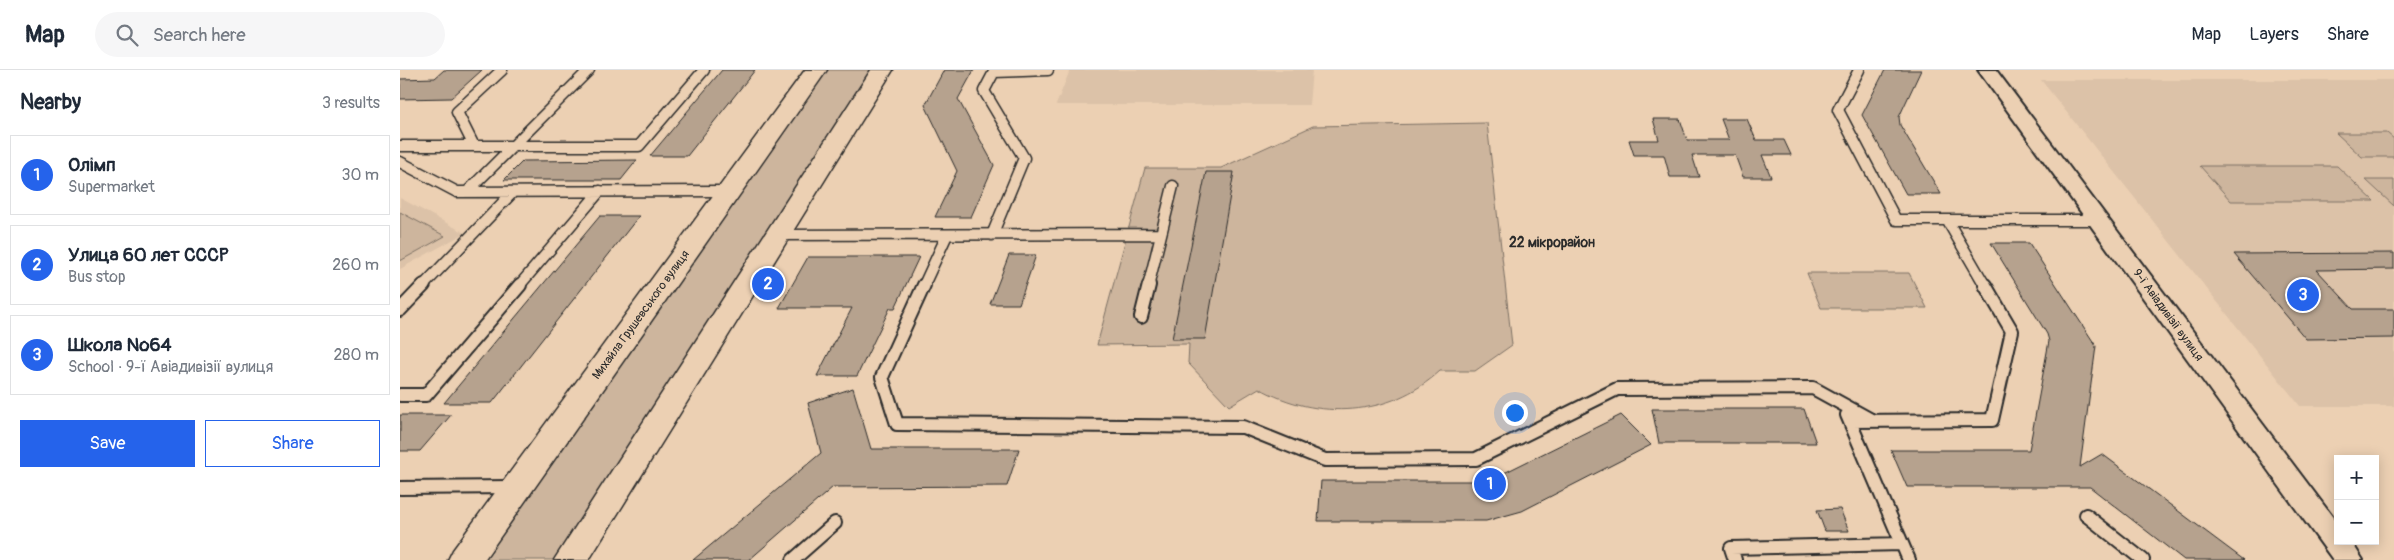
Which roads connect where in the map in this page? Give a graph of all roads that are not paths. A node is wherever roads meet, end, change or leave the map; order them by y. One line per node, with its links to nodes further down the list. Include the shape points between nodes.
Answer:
1 (502, 70): 10 (lane, via 457,112)
2 (589, 70): 11 (lane)
3 (704, 70): 11 (lane, via 639,146)
4 (816, 70): 15 (street, Михайла Грушевського вулиця)
5 (882, 70): 22 (street)
6 (1048, 70): 20 (lane, via 994,72 984,91 1024,158)
7 (1859, 70): 18 (lane, via 1838,110 1896,220)
8 (1987, 70): 19 (street, 9-ї Авіадивізії вулиця)
9 (400, 146): 10 (lane)
10 (474, 146): 11 (lane)
11 (513, 146): 16 (lane)
12 (400, 162): 16 (lane, via 457,192)
13 (1173, 186): 21 (lane)
14 (600, 191): 15 (lane); 17 (lane); 26 (lane, via 426,395)
15 (729, 191): 30 (street, Михайла Грушевського вулиця)
16 (467, 192): 17 (lane)
17 (513, 192): 24 (lane)
18 (1947, 220): 19 (lane); 29 (lane, via 2012,331 1992,420)
19 (2098, 220): 41 (street, 9-ї Авіадивізії вулиця)
20 (992, 234): 21 (lane); 23 (lane)
21 (1161, 234): 25 (lane)
22 (777, 235): 23 (lane); 36 (street)
23 (947, 235): 27 (lane, via 882,377 897,424 1243,427 1325,460 1476,459 1617,389 1813,388)
24 (400, 310)
25 (1141, 317)
26 (400, 395)
27 (1842, 404): 28 (lane); 29 (lane)
28 (1850, 421): 29 (lane); 34 (lane)
29 (1873, 421)
30 (517, 487): 31 (lane); 35 (street, Михайла Грушевського вулиця)
31 (400, 488)
32 (2086, 515): 40 (lane)
33 (835, 523): 37 (lane)
34 (1902, 544): 38 (lane, via 1731,548); 39 (lane)
35 (465, 560)
36 (571, 560)
37 (793, 560)
38 (1735, 560)
39 (1909, 560)
40 (2143, 560)
41 (2350, 560)

